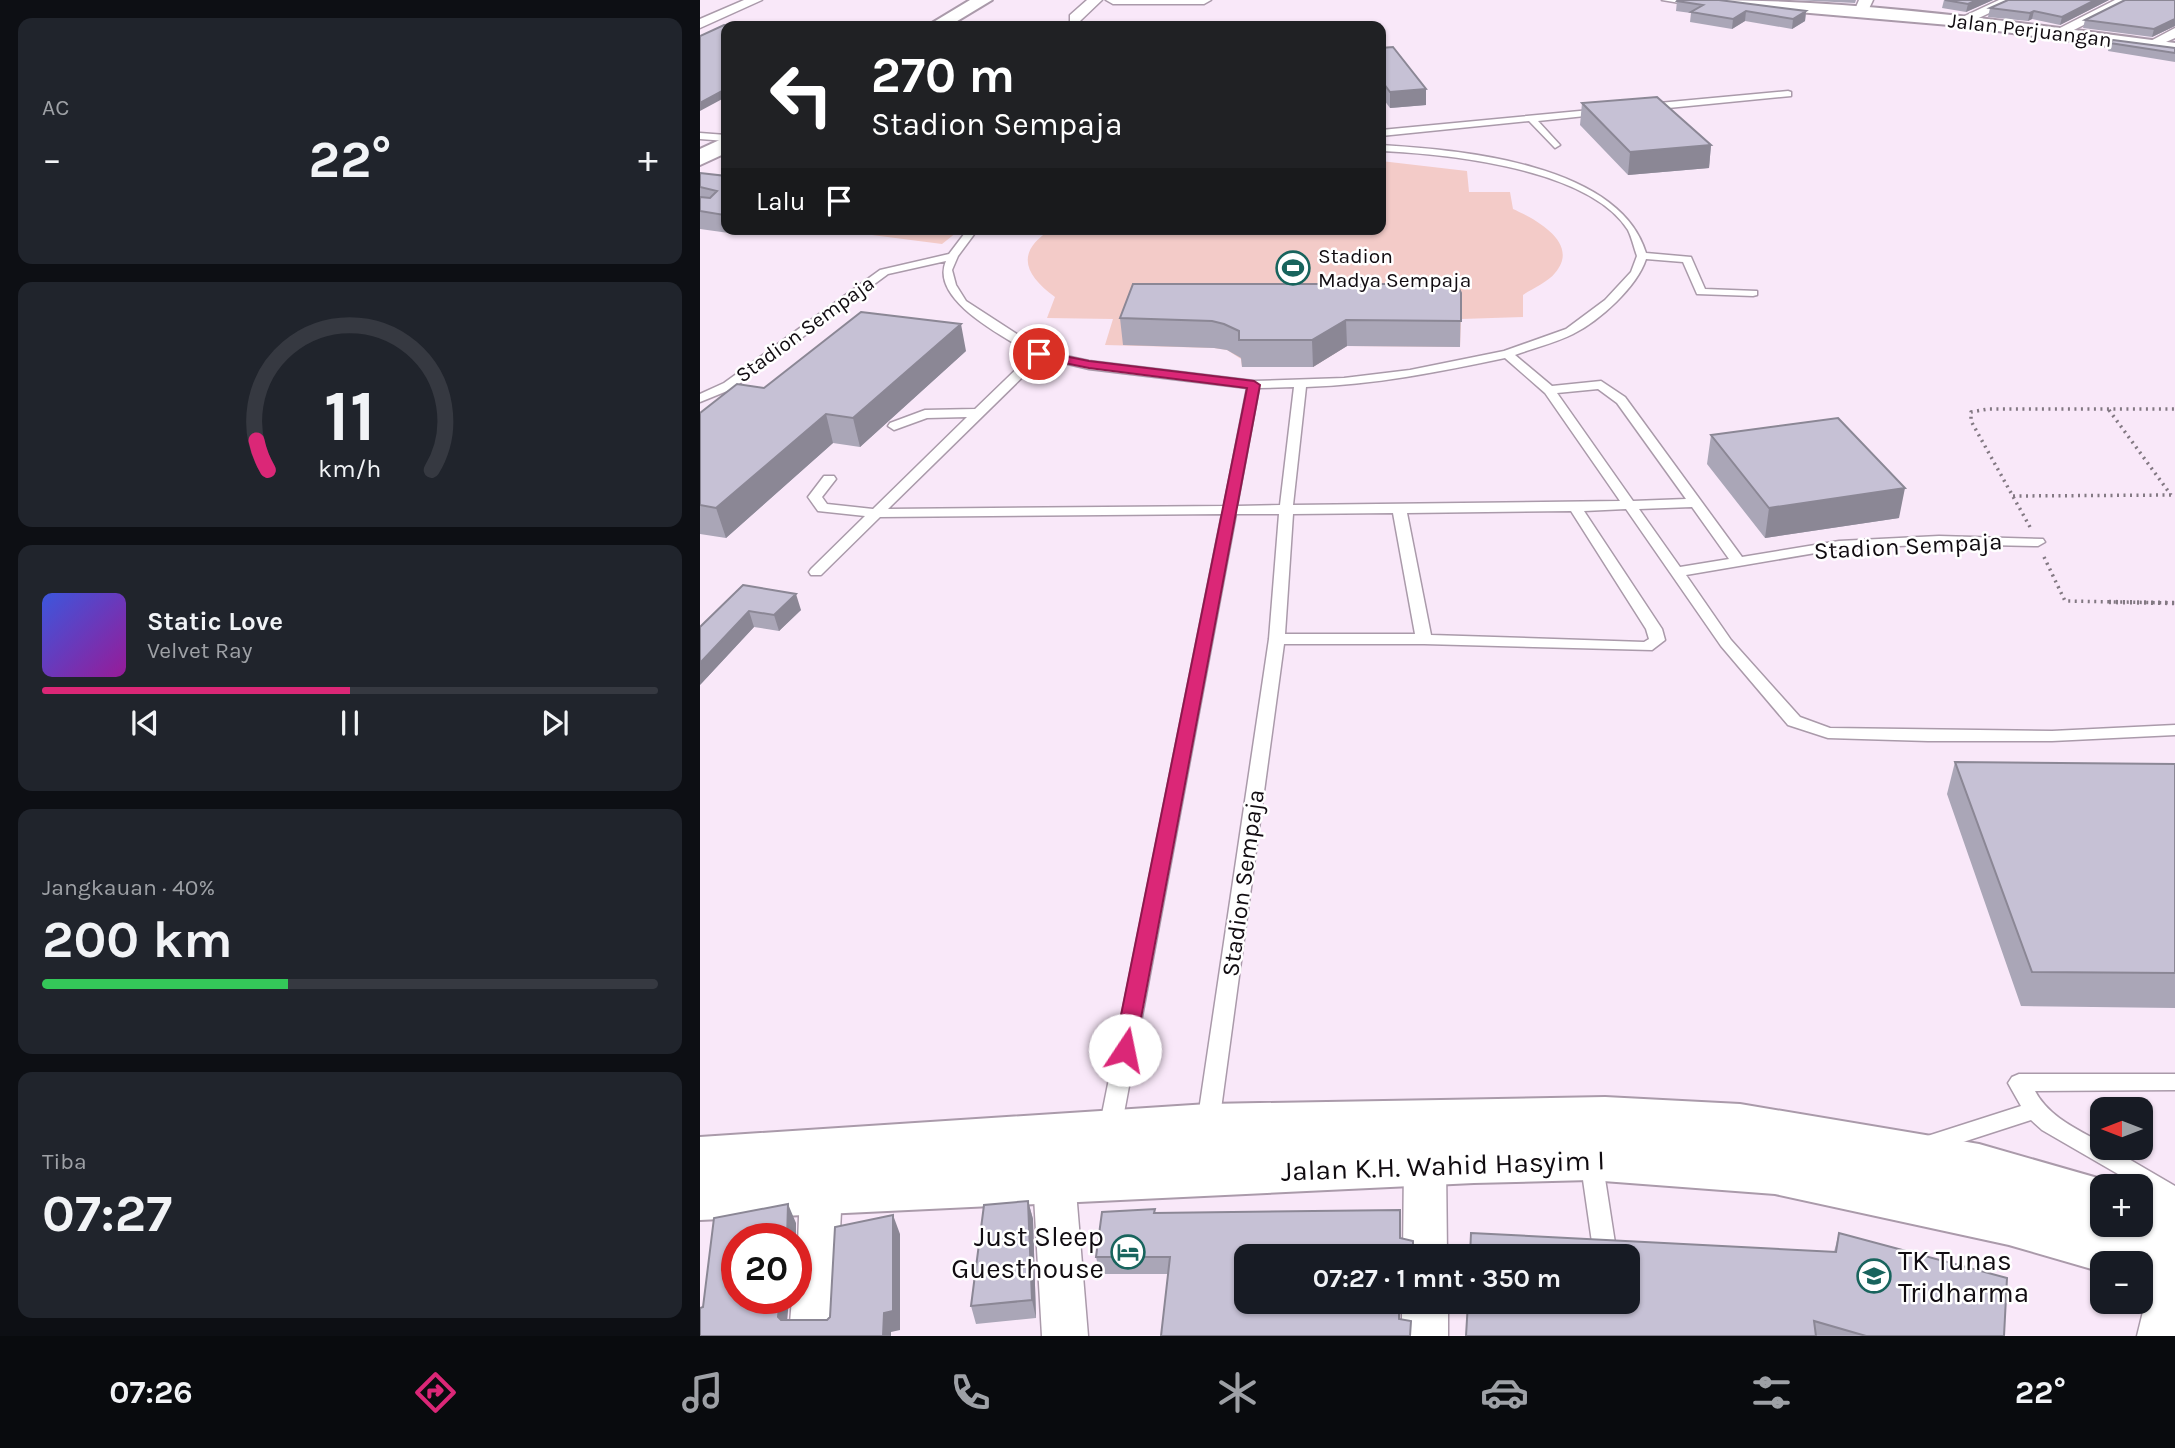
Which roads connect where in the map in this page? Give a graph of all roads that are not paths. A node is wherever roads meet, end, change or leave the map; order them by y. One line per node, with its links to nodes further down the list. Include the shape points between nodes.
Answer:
1 (755, 0): 15 (street)
2 (983, 0): 13 (main road)
3 (1095, 0): 12 (street)
4 (1113, 0): 5 (street)
5 (1204, 0)
6 (1666, 0): 9 (lane)
7 (2010, 0): 14 (street)
8 (2126, 0): 16 (street)
9 (1712, 2): 10 (main road, Jalan Perjuangan); 11 (lane)
10 (1864, 6): 14 (main road, Jalan Perjuangan)
11 (1812, 17)
12 (1076, 18)
13 (945, 21)
14 (1961, 21): 16 (main road, Jalan Perjuangan)
15 (700, 23)
16 (2059, 32): 18 (main road, Jalan Perjuangan)
17 (2175, 32): 18 (street)
18 (2150, 44): 19 (main road, Jalan Perjuangan)
19 (2175, 49)
20 (1788, 94): 21 (lane)
21 (1642, 108)
22 (1615, 111): 23 (lane)
23 (1532, 119): 24 (lane); 27 (lane)
24 (1386, 133)
25 (700, 136): 26 (lane)
26 (721, 138)
27 (1555, 145)
28 (721, 147): 30 (main road)
29 (1386, 148): 32 (lane, via 1514,166 1580,188 1632,229)
30 (700, 158)
31 (969, 235): 33 (lane)
32 (1643, 256): 34 (lane, via 1687,258 1701,292); 36 (lane, via 1636,273 1600,310 1570,331)
33 (953, 257): 35 (lane, via 947,270 962,303); 40 (lane, Stadion Sempaja, via 884,272 728,386)
34 (1754, 293)
35 (1039, 354): 38 (lane, via 1089,365); 41 (lane)
36 (1507, 355): 37 (lane, via 1410,374); 39 (lane)
37 (1300, 384): 38 (lane); 48 (lane, Stadion Sempaja)
38 (1254, 385): 47 (lane)
39 (1549, 390): 44 (lane, via 1591,384 1609,389); 45 (lane)
40 (700, 398)
41 (979, 412): 42 (lane, via 925,414); 50 (lane)
42 (894, 426)
43 (829, 478): 50 (lane, via 815,497 822,508)
44 (1695, 503): 45 (lane); 52 (lane)
45 (1629, 505): 46 (lane); 54 (lane)
46 (1575, 507): 49 (lane); 56 (lane, via 1654,629 1657,640 1653,644 1638,649)
47 (1230, 509): 48 (lane); 50 (lane); 64 (lane)
48 (1286, 509): 49 (lane); 55 (lane, Stadion Sempaja)
49 (1399, 509): 56 (lane)
50 (877, 513): 53 (lane)
51 (2038, 542): 52 (lane, Stadion Sempaja, via 1839,545)
52 (1738, 562): 54 (lane, Stadion Sempaja)
53 (816, 572)
54 (1678, 572): 57 (lane, via 1726,643 1794,721 1828,733 2052,736)
55 (1277, 639): 56 (lane); 60 (lane, Stadion Sempaja)
56 (1424, 639)
57 (2175, 730)
58 (2175, 1082): 59 (lane, via 2019,1083)
59 (2034, 1110): 61 (lane); 68 (lane, via 2071,1137)
60 (1205, 1150): 61 (main road, Jalan K.H. Wahid Hasyim I, via 1618,1119 1740,1126); 64 (main road, Jalan K.H. Wahid Hasyim I); 65 (main road, Jalan K.H. Wahid Hasyim I)
61 (1900, 1154): 69 (main road, Jalan K.H. Wahid Hasyim I, via 1979,1167)
62 (1590, 1157): 65 (main road, Jalan K.H. Wahid Hasyim I); 73 (lane); 74 (main road, Jalan K.H. Wahid Hasyim I, via 1774,1171 2009,1221)
63 (700, 1160): 64 (main road, Jalan K.H. Wahid Hasyim I)
64 (1089, 1162): 66 (main road, Jalan K.H. Wahid Hasyim I); 77 (street)
65 (1424, 1163): 72 (street)
66 (821, 1190): 67 (main road, Jalan K.H. Wahid Hasyim I); 76 (street)
67 (700, 1196)
68 (2175, 1197)
69 (2090, 1199)
70 (2153, 1216): 71 (main road)
71 (2175, 1222)
72 (1425, 1244)
73 (1604, 1244)
74 (2175, 1269): 79 (street)
75 (1425, 1314): 78 (street)
76 (812, 1336)
77 (1065, 1336)
78 (1425, 1336)
79 (2160, 1336)

